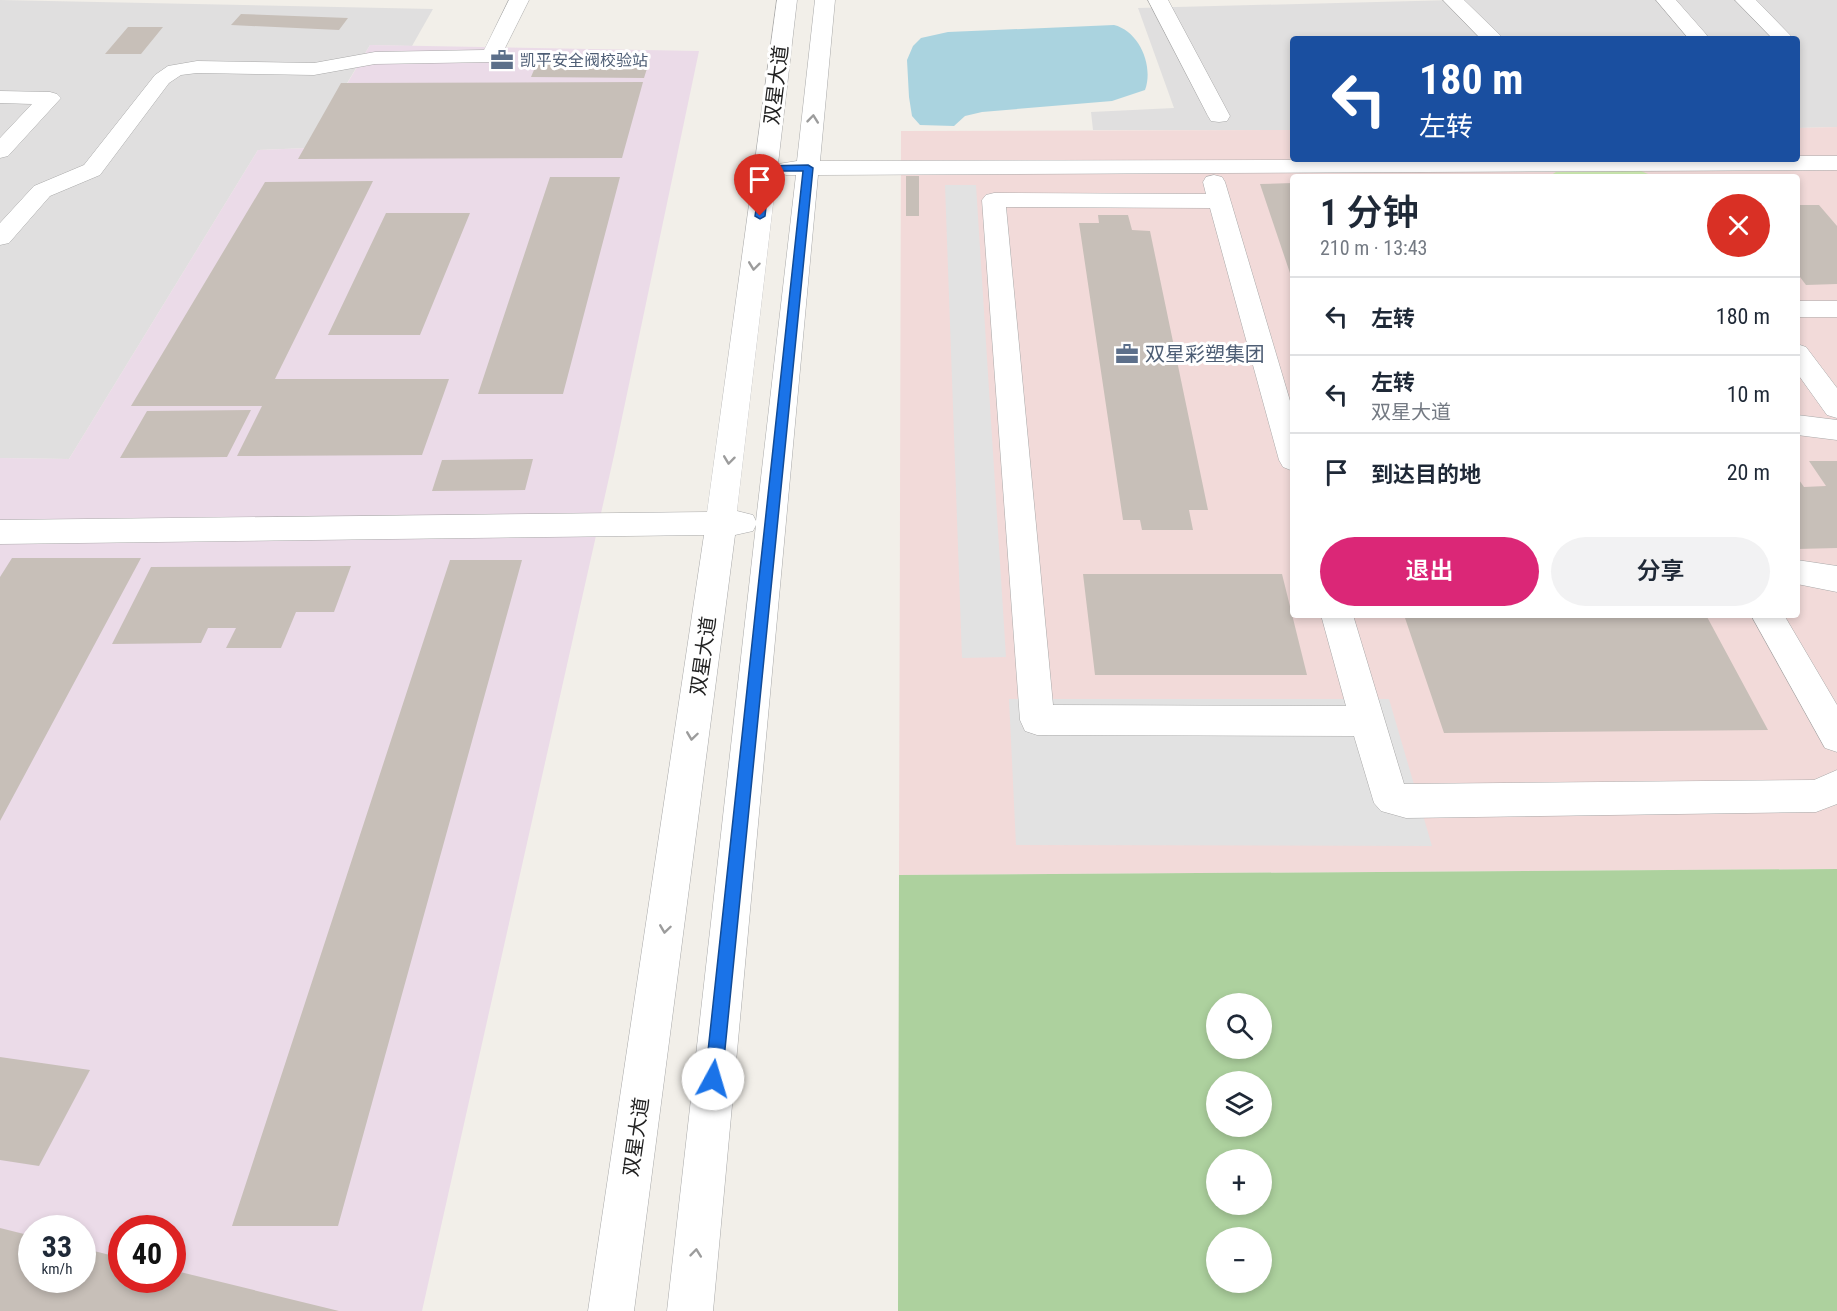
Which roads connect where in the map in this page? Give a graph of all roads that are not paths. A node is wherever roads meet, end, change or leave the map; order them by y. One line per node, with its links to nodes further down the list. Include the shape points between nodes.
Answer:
1 (519, 0): 21 (street, via 491,56 375,58 314,69 175,70 162,79 92,170 42,191)
2 (787, 0): 15 (street, 双星大道)
3 (825, 0): 16 (street, 双星大道, one-way to 3)
4 (1158, 0): 12 (street)
5 (1454, 0): 8 (street)
6 (1665, 0): 9 (street)
7 (1745, 0): 10 (street)
8 (1490, 36)
9 (1697, 36)
10 (1781, 36)
11 (0, 97): 13 (street, via 50,98)
12 (1219, 116)
13 (0, 151)
14 (1210, 166): 16 (street); 17 (street); 20 (street)
15 (766, 168): 16 (street); 30 (street, 双星大道, one-way to 30)
16 (808, 168): 29 (street, 双星大道)
17 (1513, 171): 18 (street)
18 (1665, 171): 19 (street, via 1814,164)
19 (1833, 172)
20 (1219, 201): 28 (street); 36 (street, via 994,200 1037,720)
21 (0, 238)
22 (1800, 309): 23 (street)
23 (1837, 309)
24 (1800, 357): 25 (street)
25 (1837, 408)
26 (1800, 425): 27 (street)
27 (1837, 430)
28 (1290, 450)
29 (770, 523): 30 (street); 40 (street, 双星大道, one-way to 29)
30 (721, 524): 31 (street); 39 (street, 双星大道, one-way to 39)
31 (0, 532)
32 (1800, 573): 33 (street)
33 (1837, 579)
34 (1338, 618): 36 (street)
35 (1769, 618): 37 (street)
36 (1367, 721): 38 (street, via 1387,791 1394,799 1406,801 1816,796)
37 (1837, 737)
38 (1837, 786)
39 (611, 1311)
40 (690, 1311)

